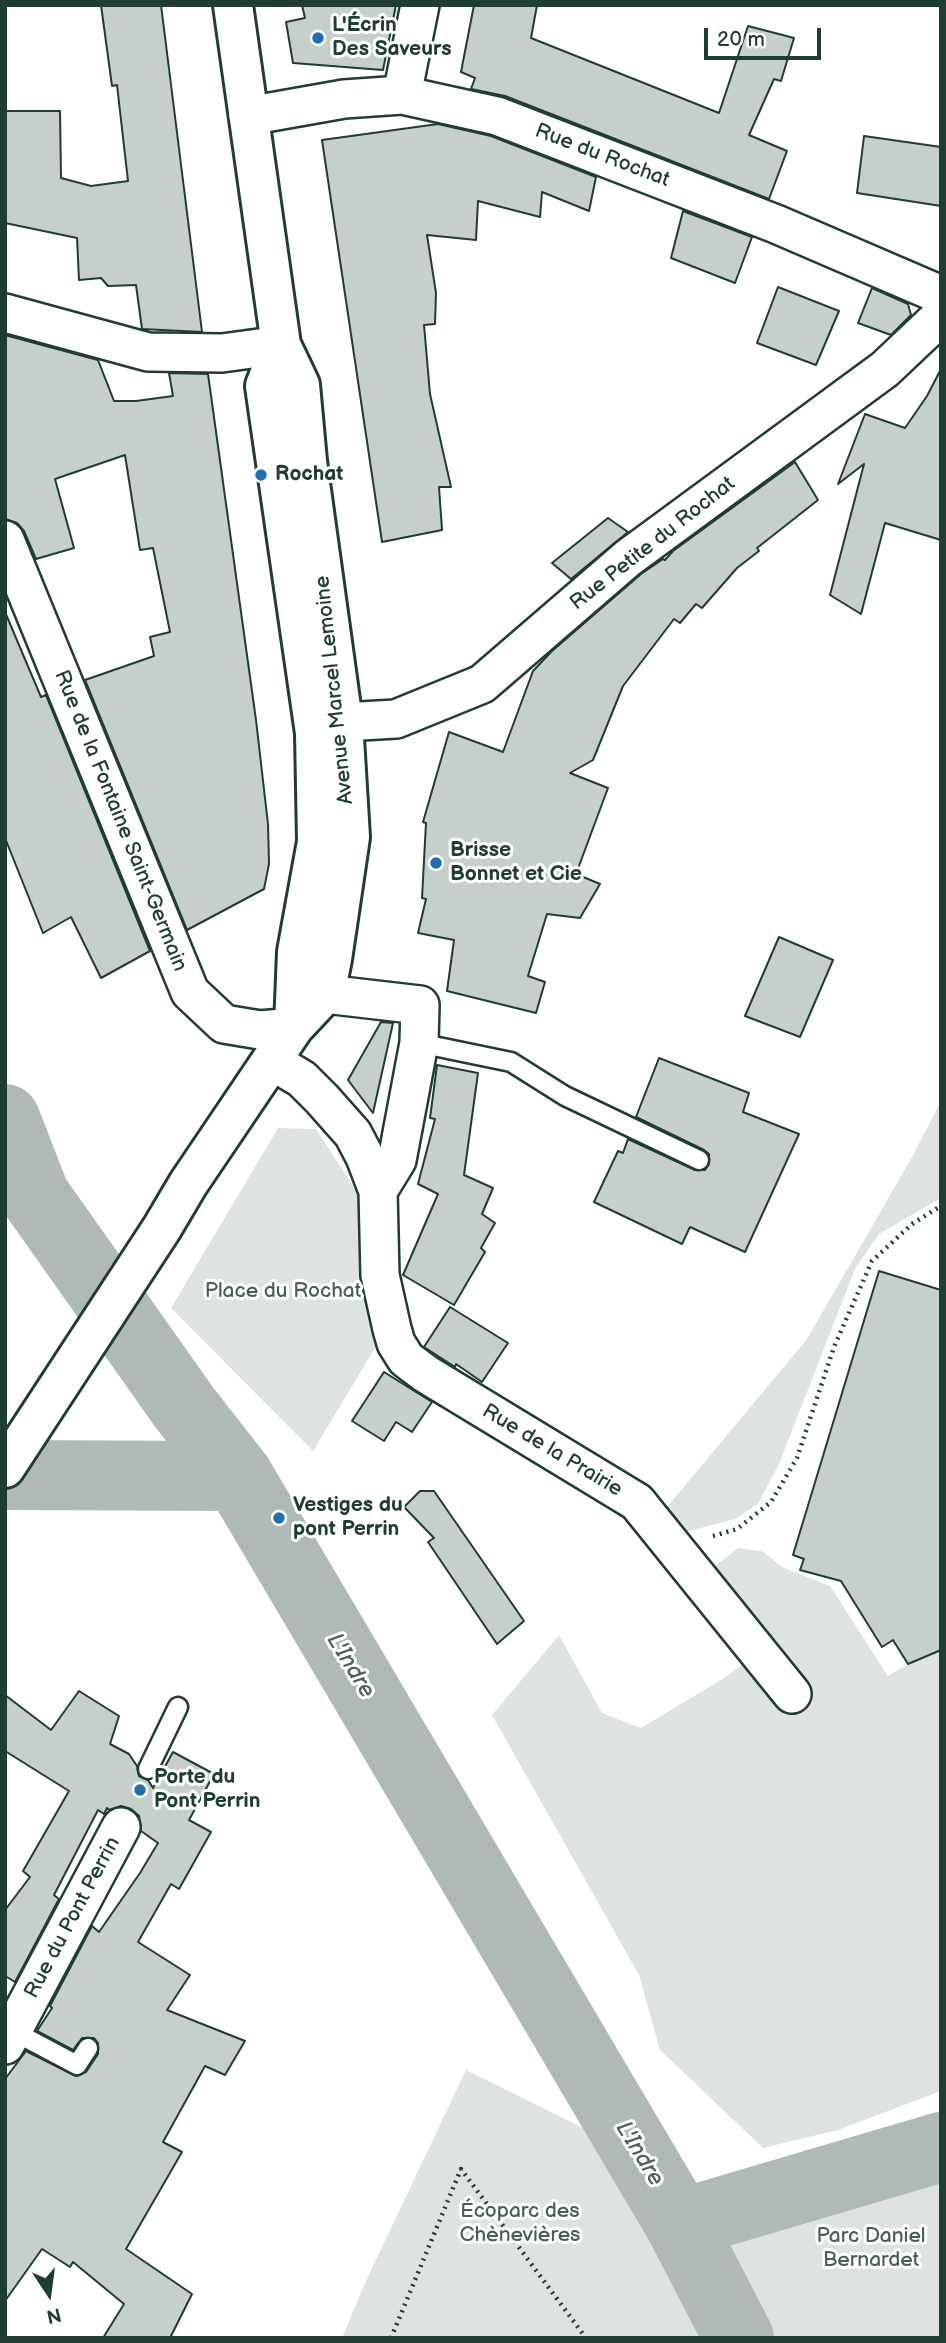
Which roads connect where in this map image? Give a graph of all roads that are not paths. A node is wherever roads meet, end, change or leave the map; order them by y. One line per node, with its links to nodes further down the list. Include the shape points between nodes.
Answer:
1 (233, 5): 4 (main road, Avenue Marcel Lemoine)
2 (420, 5): 3 (street)
3 (402, 94): 4 (street, Rue du Rochat); 5 (street, Rue du Rochat, via 497,116 776,224)
4 (248, 116): 8 (main road, Avenue Marcel Lemoine)
5 (941, 295)
6 (5, 313): 8 (street, via 148,352 222,353)
7 (941, 316): 10 (street, Rue Petite du Rochat, via 885,369 628,558 482,684 396,719)
8 (281, 345): 10 (main road, Avenue Marcel Lemoine, via 300,384); 12 (main road, Avenue Marcel Lemoine, via 265,386 315,733 317,828 297,952)
9 (5, 540): 12 (street, Rue de la Fontaine Saint-Germain, via 190,992 225,1024 260,1030)
10 (343, 722): 11 (main road, Avenue Marcel Lemoine, via 351,837)
11 (325, 995): 12 (main road); 13 (street, via 420,1005)
12 (294, 1027): 14 (main road)
13 (419, 1043): 15 (lane, via 512,1062 565,1096); 16 (street, via 397,1160)
14 (272, 1061): 16 (street, Rue de la Prairie, via 302,1079 353,1134); 17 (main road, via 187,1184)
15 (699, 1160)
16 (378, 1191): 18 (street, Rue de la Prairie, via 380,1275 396,1343 406,1359 637,1503)
17 (5, 1468)
18 (792, 1694)
19 (178, 1707): 20 (lane)
20 (148, 1769)
21 (123, 1823): 22 (street, Rue du Pont Perrin)
22 (9, 2038): 23 (lane, via 77,2065)
23 (88, 2048)

